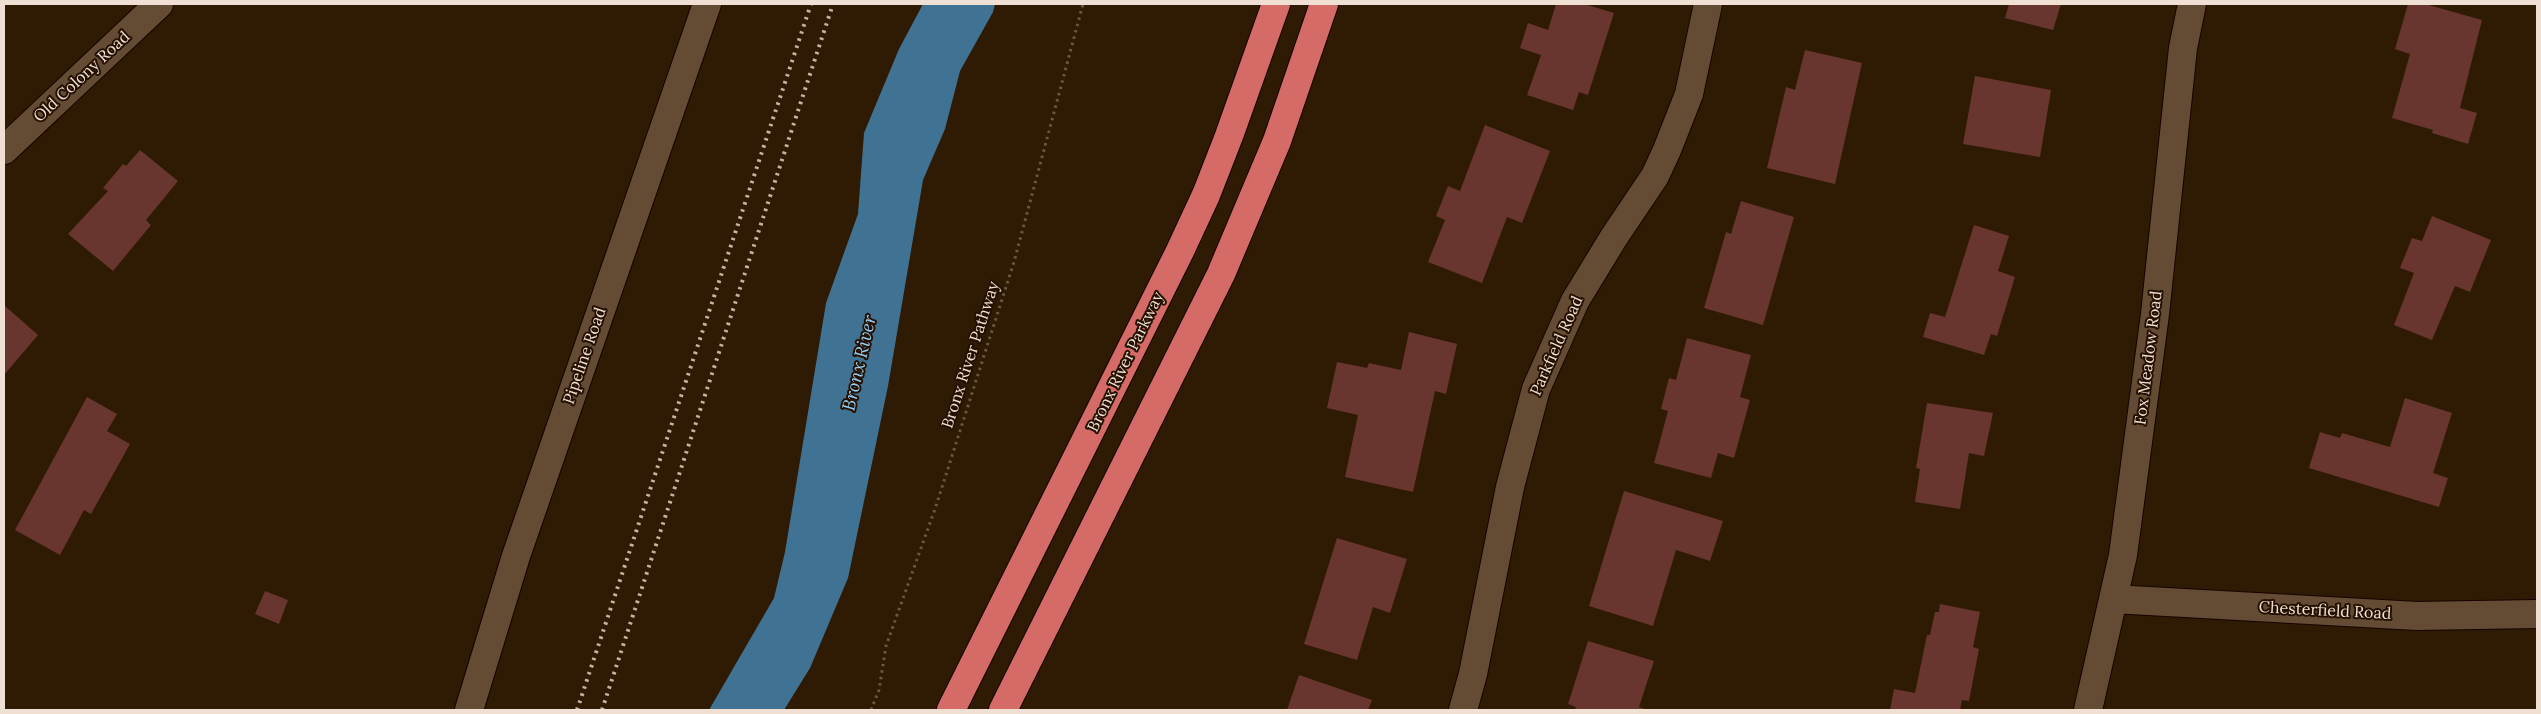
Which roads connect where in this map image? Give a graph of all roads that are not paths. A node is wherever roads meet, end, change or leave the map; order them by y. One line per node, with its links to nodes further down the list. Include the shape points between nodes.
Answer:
1 (159, 4): 7 (street, Old Colony Road)
2 (707, 4): 10 (street, Pipeline Road, via 516,556)
3 (1276, 4): 11 (highway, Bronx River Parkway, via 1219,161 1180,251)
4 (1324, 4): 12 (highway, via 1277,141 1220,274)
5 (1708, 4): 13 (street, Parkfield Road, via 1689,94 1667,150 1655,176 1575,301 1536,389 1513,474)
6 (2192, 4): 8 (street, Fox Meadow Road, via 2183,48 2152,333 2123,555)
7 (4, 150)
8 (2113, 599): 9 (street, Chesterfield Road, via 2417,616); 14 (street, Fox Meadow Road)
9 (2537, 614)
10 (469, 710)
11 (951, 710)
12 (1003, 710)
13 (1463, 710)
14 (2088, 710)

